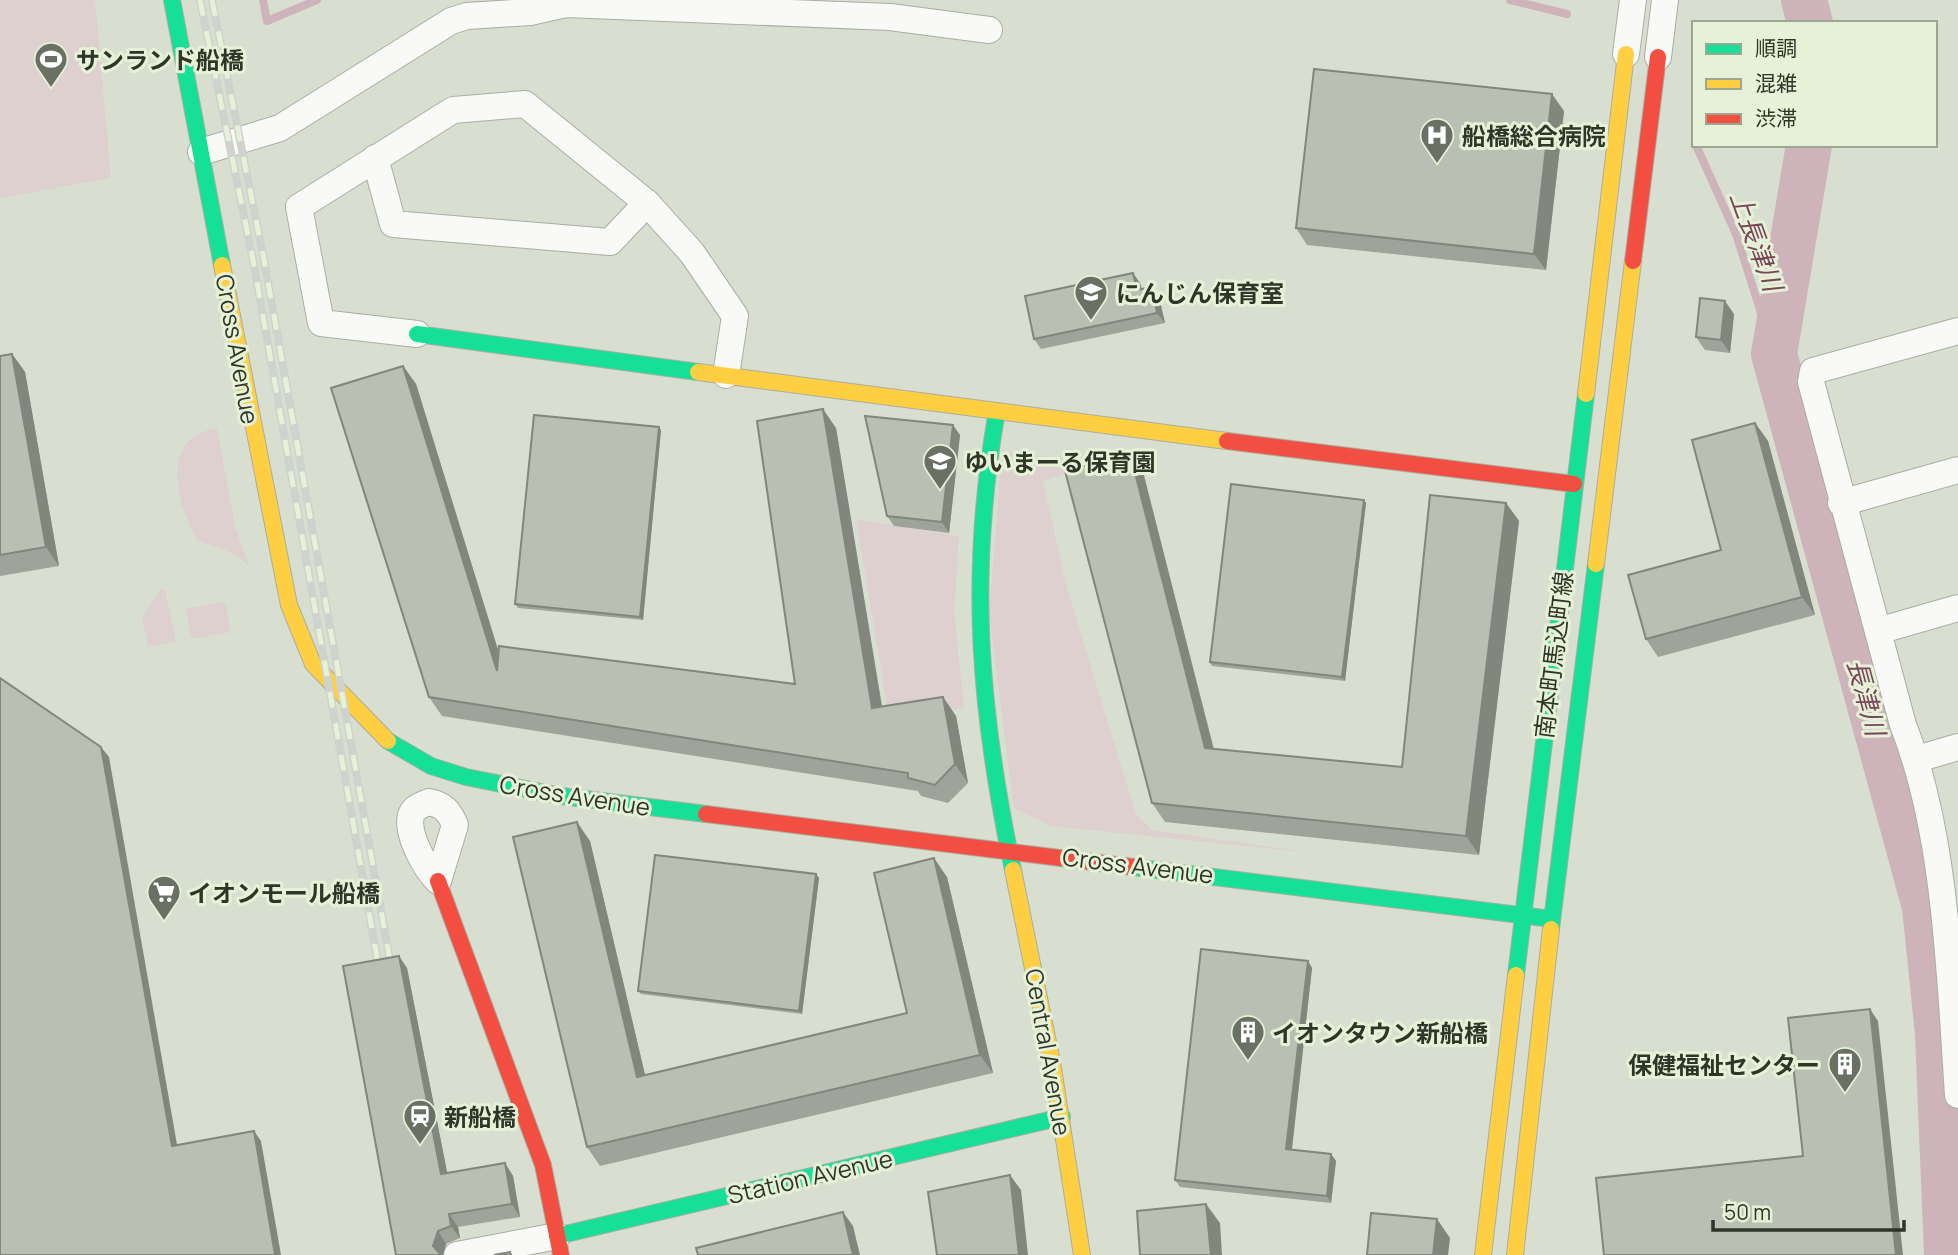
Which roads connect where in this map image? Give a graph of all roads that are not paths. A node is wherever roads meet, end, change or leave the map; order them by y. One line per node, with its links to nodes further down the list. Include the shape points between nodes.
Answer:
1 (172, 0): 8 (street, Cross Avenue)
2 (1633, 0): 6 (street)
3 (1665, 0): 7 (street)
4 (529, 6): 5 (street, via 890,17); 8 (street, via 451,20 280,128)
5 (989, 30)
6 (1626, 54): 16 (street, 南本町馬込町線)
7 (1658, 57): 26 (street, 南本町馬込町線)
8 (201, 152): 22 (street, Cross Avenue, via 289,605 313,664 380,736 431,766 561,796)
9 (375, 158): 10 (street, via 453,110 524,104); 10 (street, via 393,224 610,242); 12 (street, via 299,206 321,323)
10 (648, 203): 13 (street, via 692,253 736,316)
11 (1958, 331): 17 (street, via 1813,371 1811,382)
12 (417, 334): 13 (street)
13 (726, 375): 14 (street)
14 (997, 411): 16 (street); 22 (street, Central Avenue, via 981,534 978,606 988,726)
15 (1958, 470): 17 (street)
16 (1574, 484): 25 (street, 南本町馬込町線)
17 (1841, 503): 19 (street)
18 (1958, 608): 19 (street)
19 (1878, 631): 21 (street)
20 (1958, 747): 21 (street)
21 (1917, 759): 24 (street)
22 (1011, 850): 25 (street, Cross Avenue); 29 (street, Central Avenue)
23 (438, 881): 30 (street, via 543,1165)
24 (1950, 887): 27 (street)
25 (1523, 915): 26 (street, Cross Avenue); 33 (street, 南本町馬込町線)
26 (1552, 919): 34 (street, 南本町馬込町線)
27 (1953, 999): 28 (street)
28 (1958, 1095)
29 (1062, 1117): 30 (street, Station Avenue); 32 (street, Central Avenue)
30 (559, 1245): 31 (street)
31 (457, 1255)
32 (1082, 1255)
33 (1483, 1255)
34 (1515, 1255)

